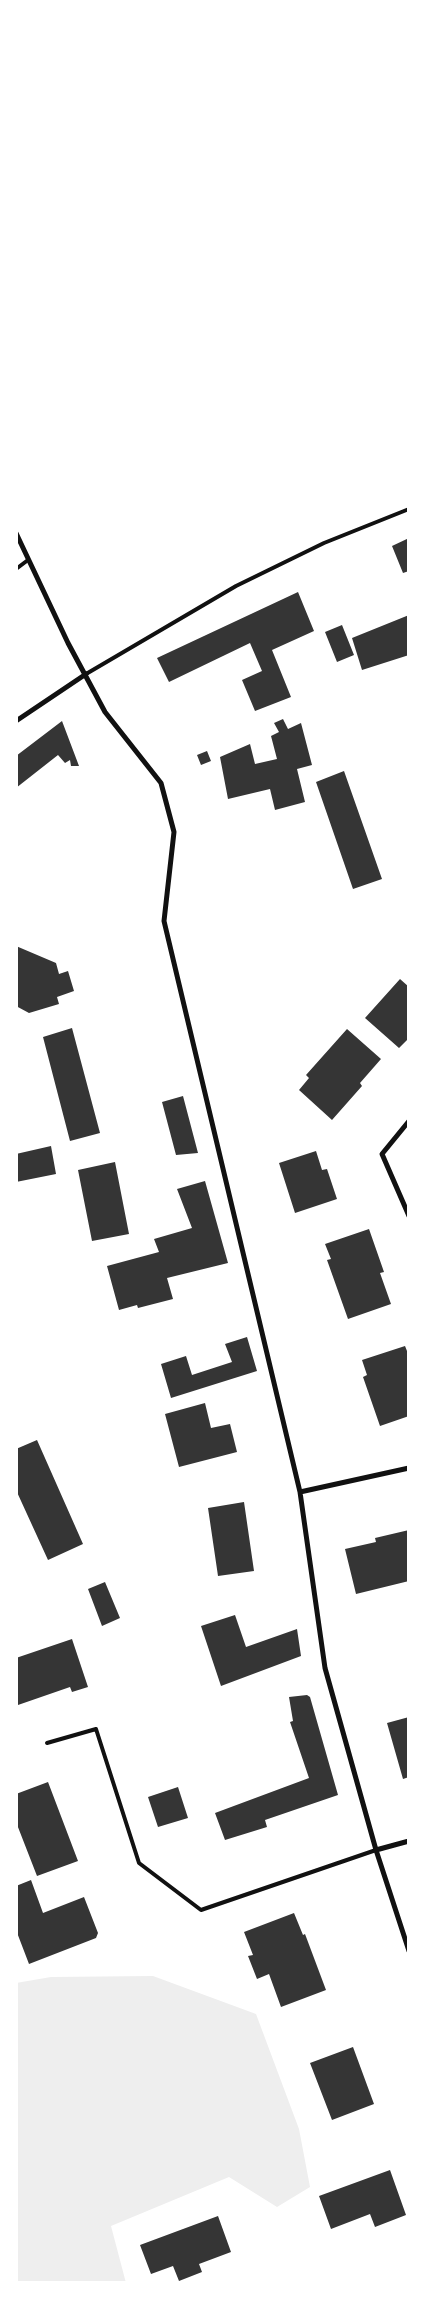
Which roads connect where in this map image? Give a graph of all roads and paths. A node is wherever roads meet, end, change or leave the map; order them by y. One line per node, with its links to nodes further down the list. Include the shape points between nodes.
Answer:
1 (409, 509): 5 (lane, via 324,543 236,586)
2 (16, 533): 3 (street)
3 (28, 560): 4 (lane); 5 (street)
4 (16, 570)
5 (86, 674): 6 (street); 10 (street, via 105,712 161,783 174,832 164,921)
6 (16, 722)
7 (409, 1121): 8 (street, via 382,1154)
8 (409, 1216)
9 (409, 1468): 10 (street)
10 (300, 1492): 13 (street, via 326,1668)
11 (47, 1743): 13 (lane, via 96,1728 138,1863 201,1910)
12 (409, 1841): 13 (street)
13 (376, 1850): 14 (street)
14 (409, 1951)

